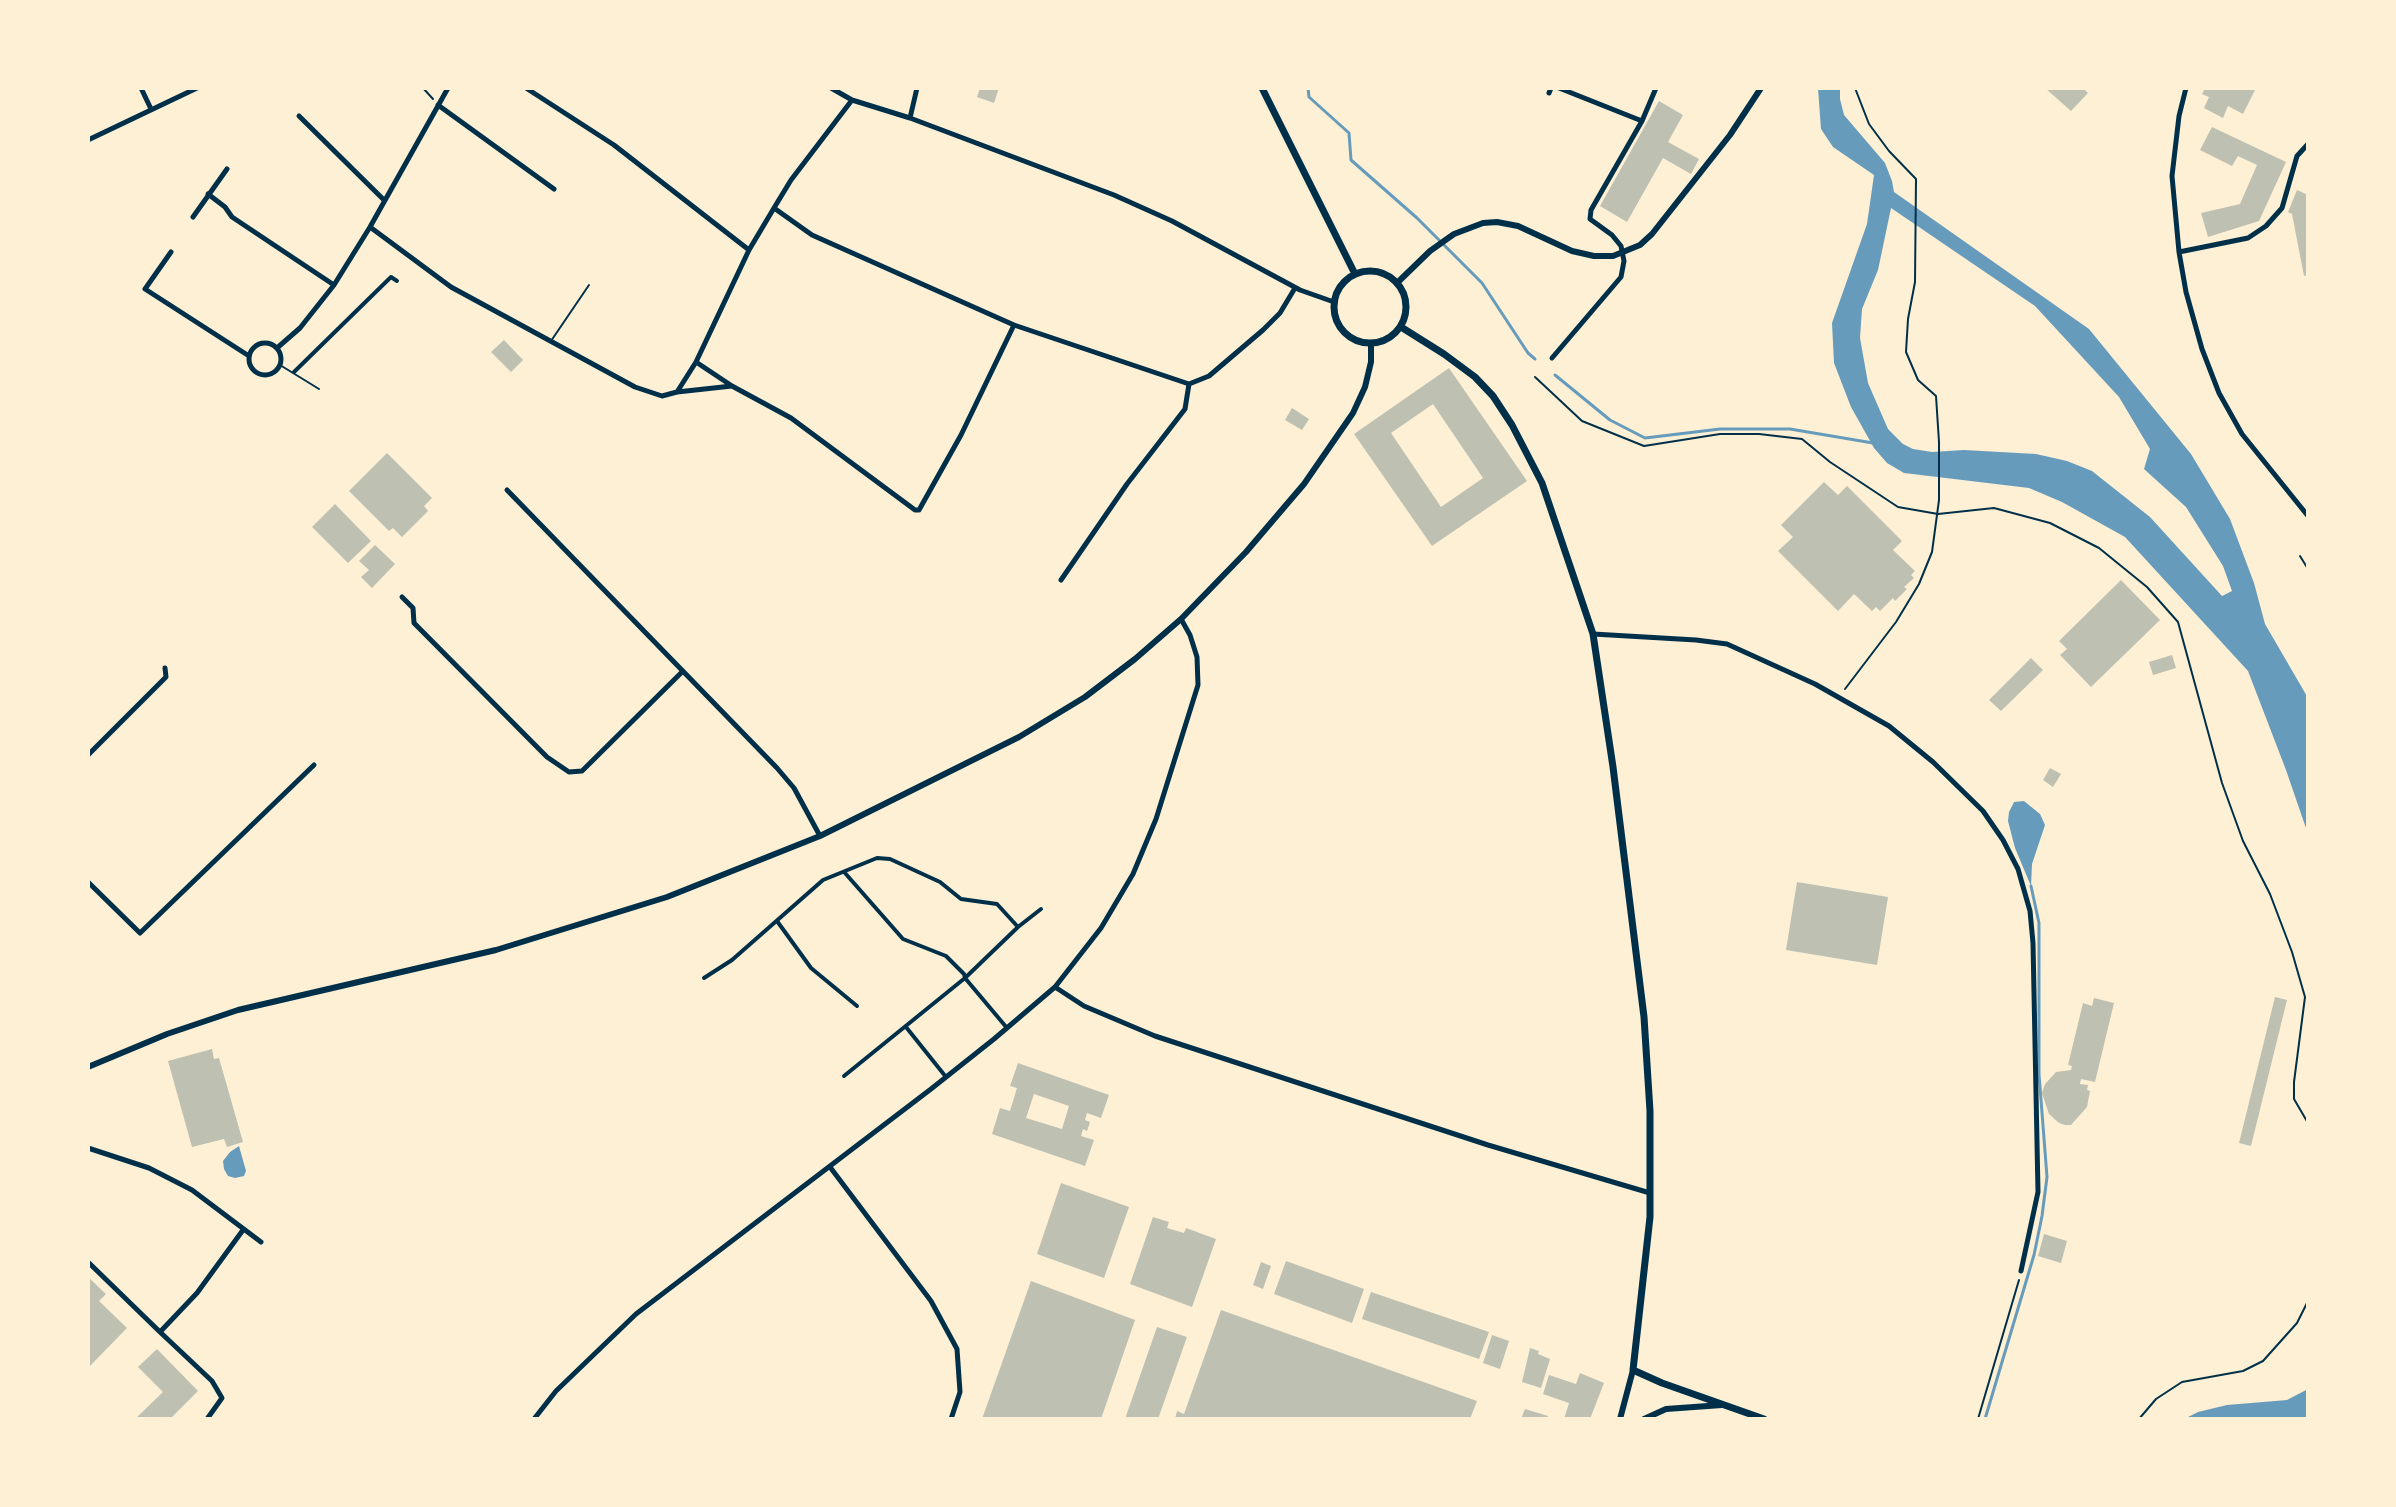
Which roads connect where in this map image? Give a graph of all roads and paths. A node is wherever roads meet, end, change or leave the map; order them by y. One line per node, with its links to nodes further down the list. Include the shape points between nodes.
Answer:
1 (141, 88): 16 (street)
2 (197, 88): 16 (street)
3 (423, 88): 15 (path)
4 (448, 88): 15 (street)
5 (526, 88): 29 (street, via 614,145)
6 (831, 88): 14 (street)
7 (917, 88): 18 (street)
8 (1262, 88): 33 (main road)
9 (1559, 88): 19 (street)
10 (1656, 88): 19 (street)
11 (1761, 88): 32 (street, via 1652,234)
12 (1855, 88): 56 (path, via 1869,124 1916,179 1915,282 1906,352 1918,380 1936,396)
13 (2186, 88): 31 (street, via 2172,176)
14 (852, 100): 18 (street); 26 (street)
15 (438, 105): 23 (street); 25 (street)
16 (151, 109): 20 (street)
17 (299, 116): 25 (street)
18 (910, 118): 38 (street, via 1114,195)
19 (1642, 121): 32 (street, via 1591,210 1590,219 1612,235)
20 (88, 140)
21 (2308, 144): 31 (street, via 2297,156 2282,208 2266,226 2248,238)
22 (227, 169): 24 (street)
23 (554, 189)
24 (208, 194): 27 (street); 36 (street, via 232,217)
25 (384, 200): 28 (street)
26 (774, 208): 29 (street); 40 (street, via 812,235)
27 (193, 217)
28 (370, 227): 36 (street); 42 (street, via 451,287)
29 (749, 250): 47 (street)
30 (171, 252): 45 (street, via 145,289)
31 (2179, 252): 57 (street, via 2202,349 2219,393 2242,434)
32 (1623, 253): 35 (street, via 1594,256 1518,226 1483,223 1454,234); 46 (street, via 1621,277)
33 (1355, 274): 35 (main road, via 1373,271); 39 (main road)
34 (397, 281): 49 (street, via 391,277)
35 (1397, 283): 41 (main road, via 1406,304)
36 (334, 285): 44 (street)
37 (589, 285): 42 (lane)
38 (1295, 288): 39 (street); 51 (street, via 1263,330 1209,376)
39 (1334, 302): 43 (main road, via 1344,332)
40 (1014, 325): 51 (street); 52 (street, via 919,510 791,418)
41 (1401, 327): 43 (main road); 63 (main road, via 1475,377 1512,425 1542,483)
42 (550, 342): 54 (street, via 635,387 662,396)
43 (1371, 344): 62 (street, via 1365,387 1338,436 1276,519)
44 (277, 348): 45 (street, via 261,343); 48 (street)
45 (249, 356): 48 (street, via 251,368 261,374)
46 (1552, 358)
47 (696, 362): 52 (street); 54 (street)
48 (280, 365): 49 (lane)
49 (294, 372): 53 (lane)
50 (1535, 377): 56 (path, via 1582,421 1644,446 1720,434 1802,439 1898,507)
51 (1189, 384): 60 (street, via 1185,409)
52 (732, 386): 54 (street)
53 (319, 389)
54 (677, 392)
55 (507, 490): 65 (street)
56 (1938, 514): 66 (path, via 1932,552 1919,584); 84 (path, via 1994,508 2050,523 2099,548 2147,587 2178,622 2222,783 2270,894 2305,997 2294,1099)
57 (2308, 516)
58 (2300, 556): 59 (path)
59 (2308, 569)
60 (1061, 580)
61 (402, 597): 65 (street, via 413,608 414,623 547,757 569,772 582,771)
62 (1181, 619): 69 (street, via 1064,711); 77 (street, via 1197,657 1198,685 1160,806 1133,874 1101,928)
63 (1593, 634): 66 (street, via 1727,644); 87 (main road, via 1644,1017)
64 (165, 668): 67 (street, via 166,677)
65 (683, 671): 69 (street, via 794,788)
66 (1839, 696): 91 (street, via 1889,726 1933,762 1983,811 2018,869 2033,943 2038,1153 2038,1192)
67 (88, 755)
68 (314, 765): 71 (street, via 140,933)
69 (820, 836): 81 (street, via 654,901 496,950 238,1010)
70 (845, 873): 73 (street, via 823,880); 74 (street, via 877,858 890,859 940,882 961,899 997,904); 76 (street, via 903,939 946,956)
71 (88, 882)
72 (1041, 909): 74 (street)
73 (777, 921): 75 (street); 78 (street, via 811,968)
74 (1018, 927): 76 (street)
75 (704, 978)
76 (965, 978): 79 (street); 80 (street)
77 (1055, 987): 80 (street); 87 (street, via 1084,1006 1155,1036)
78 (857, 1006)
79 (906, 1027): 82 (street); 83 (street)
80 (1007, 1028): 83 (street)
81 (88, 1067)
82 (844, 1076)
83 (946, 1077): 86 (street)
84 (2308, 1123)
85 (88, 1148): 88 (street, via 149,1168 192,1190)
86 (830, 1167): 97 (street, via 636,1314); 98 (street, via 931,1301 957,1349 960,1392)
87 (1651, 1194): 94 (main road)
88 (243, 1230): 89 (street); 93 (street, via 197,1293)
89 (261, 1242)
90 (88, 1262): 93 (street)
91 (2021, 1271): 102 (path)
92 (2308, 1301): 103 (path, via 2297,1323 2263,1361 2243,1371 2182,1382 2156,1399)
93 (160, 1332): 96 (street, via 212,1381 222,1398)
94 (1633, 1370): 95 (main road); 99 (street)
95 (1725, 1405): 100 (street, via 1666,1409); 101 (main road)
96 (207, 1419)
97 (534, 1419)
98 (951, 1419)
99 (1620, 1419)
100 (1644, 1419)
101 (1764, 1419)
102 (1978, 1419)
103 (2139, 1419)

